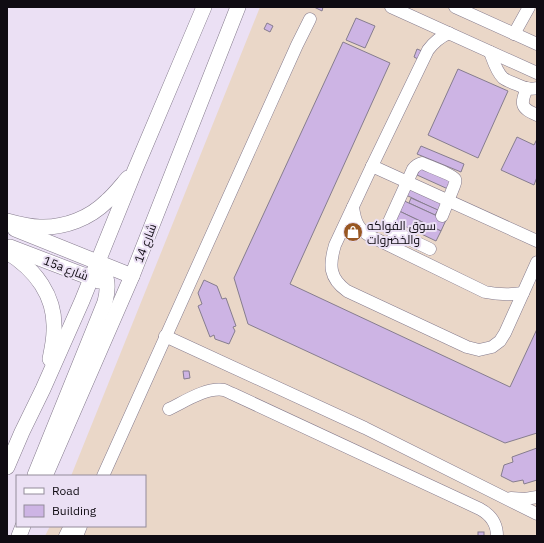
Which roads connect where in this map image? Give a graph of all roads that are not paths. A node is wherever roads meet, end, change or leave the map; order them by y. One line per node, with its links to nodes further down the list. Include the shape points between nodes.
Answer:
1 (204, 7): 15 (main road)
2 (238, 7): 28 (main road, شارع 14)
3 (392, 7): 7 (street)
4 (455, 7): 8 (street)
5 (529, 7): 8 (street)
6 (310, 19): 33 (street)
7 (449, 33): 10 (street); 14 (street, via 441,36 428,50)
8 (514, 34): 9 (street)
9 (537, 44)
10 (490, 52): 11 (street); 12 (street, via 503,78)
11 (537, 73)
12 (533, 89): 13 (street, via 522,101 525,109)
13 (537, 115)
14 (372, 166): 16 (street); 18 (street)
15 (135, 170): 20 (main road, via 103,205 77,221 53,227 28,226); 26 (main road)
16 (407, 182): 17 (street); 17 (street, via 415,166 422,163 455,180); 24 (street, via 388,227)
17 (449, 200): 19 (street); 22 (street)
18 (353, 207): 32 (street, via 354,217 366,234 485,292 501,295); 32 (street, via 335,245 330,264 336,281 347,291 467,347 479,350 492,347 500,341)
19 (442, 216)
20 (7, 221)
21 (7, 226): 26 (main road, 15a شارع)
22 (537, 241)
23 (7, 246): 29 (main road, 15a شارع)
24 (430, 249)
25 (7, 252): 34 (main road, via 21,261 38,278 53,314 54,330)
26 (98, 262): 28 (main road, 15a شارع); 29 (main road); 30 (main road, via 106,276)
27 (537, 262): 32 (street)
28 (132, 276): 31 (main road, شارع 14)
29 (92, 278): 30 (main road, 15a شارع); 34 (main road)
30 (107, 284): 31 (main road, 15a شارع); 37 (main road, via 105,302)
31 (125, 292): 38 (main road, شارع 14)
32 (523, 293)
33 (165, 336): 39 (street); 41 (street, via 365,428)
34 (43, 389): 36 (main road)
35 (169, 409): 45 (street, via 204,392 224,390 480,509 492,519 496,526)
36 (7, 467)
37 (34, 475)
38 (45, 475)
39 (103, 475)
40 (537, 497): 41 (street)
41 (506, 498): 42 (street)
42 (537, 514)
43 (70, 527): 44 (street)
44 (65, 536)
45 (496, 536)

